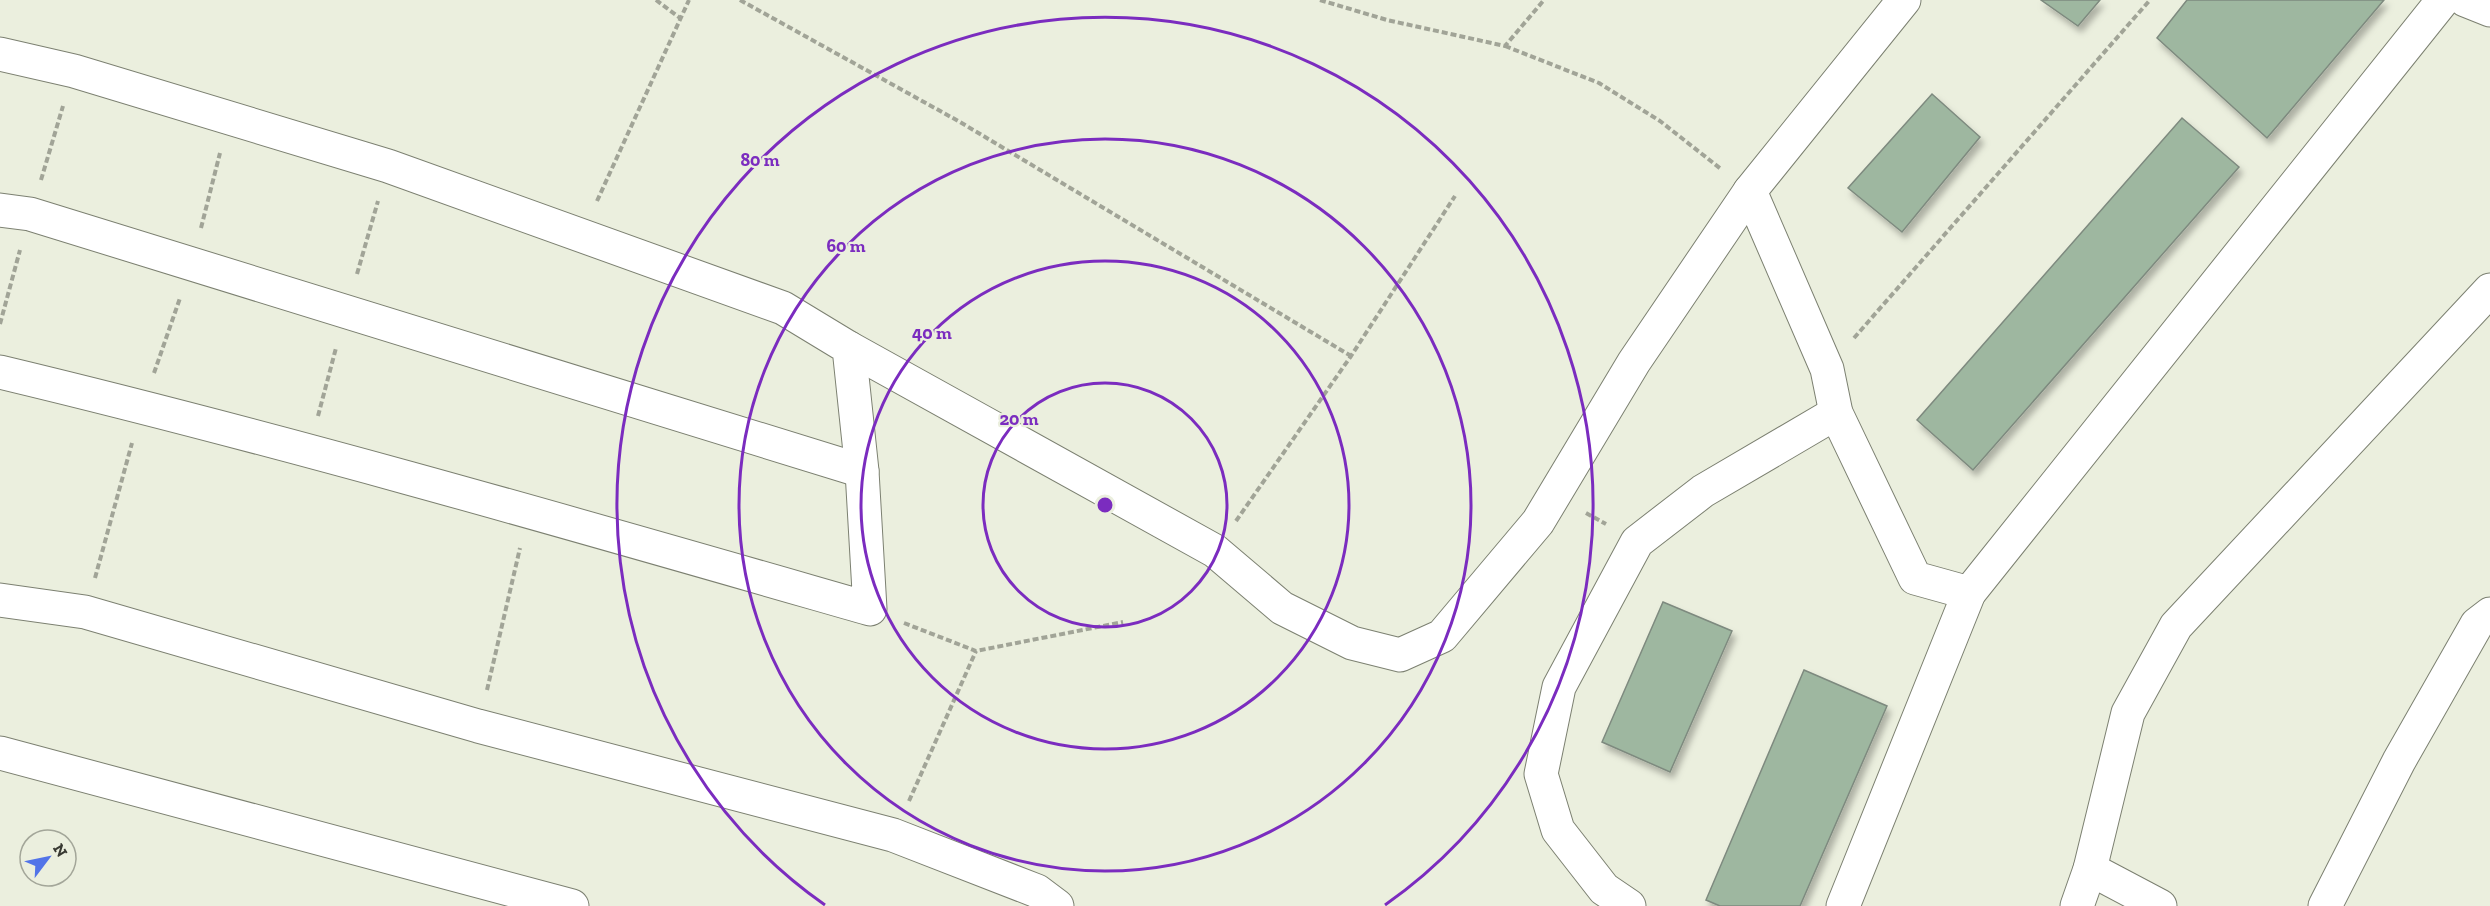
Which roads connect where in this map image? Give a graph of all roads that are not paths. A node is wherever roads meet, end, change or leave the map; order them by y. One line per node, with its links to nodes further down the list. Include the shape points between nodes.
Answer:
1 (1904, 0): 6 (street)
2 (2443, 0): 13 (street)
3 (2465, 0): 4 (street)
4 (2490, 10)
5 (0, 54): 9 (street, via 74,71 388,166 783,308)
6 (1750, 191): 9 (street, via 1634,362 1538,522 1442,636 1400,655 1352,643 1282,608 1215,551); 11 (street, via 1827,369)
7 (15, 212): 12 (street)
8 (2490, 290): 17 (street, via 2176,626 2128,713)
9 (849, 348): 12 (street)
10 (0, 372): 12 (street, via 143,406 529,511 870,609)
11 (1836, 413): 13 (street, via 1915,578); 20 (street, via 1703,490 1638,542 1559,687 1541,774 1558,830 1604,889)
12 (861, 471)
13 (1969, 593): 21 (street)
14 (0, 600): 19 (street, via 86,612 478,726 894,836 1037,891)
15 (2486, 625): 24 (street, via 2399,761)
16 (0, 753): 18 (street)
17 (2090, 869): 22 (street); 23 (street)
18 (572, 906)
19 (1058, 906)
20 (1629, 906)
21 (1844, 906)
22 (2077, 906)
23 (2160, 906)
24 (2325, 906)

